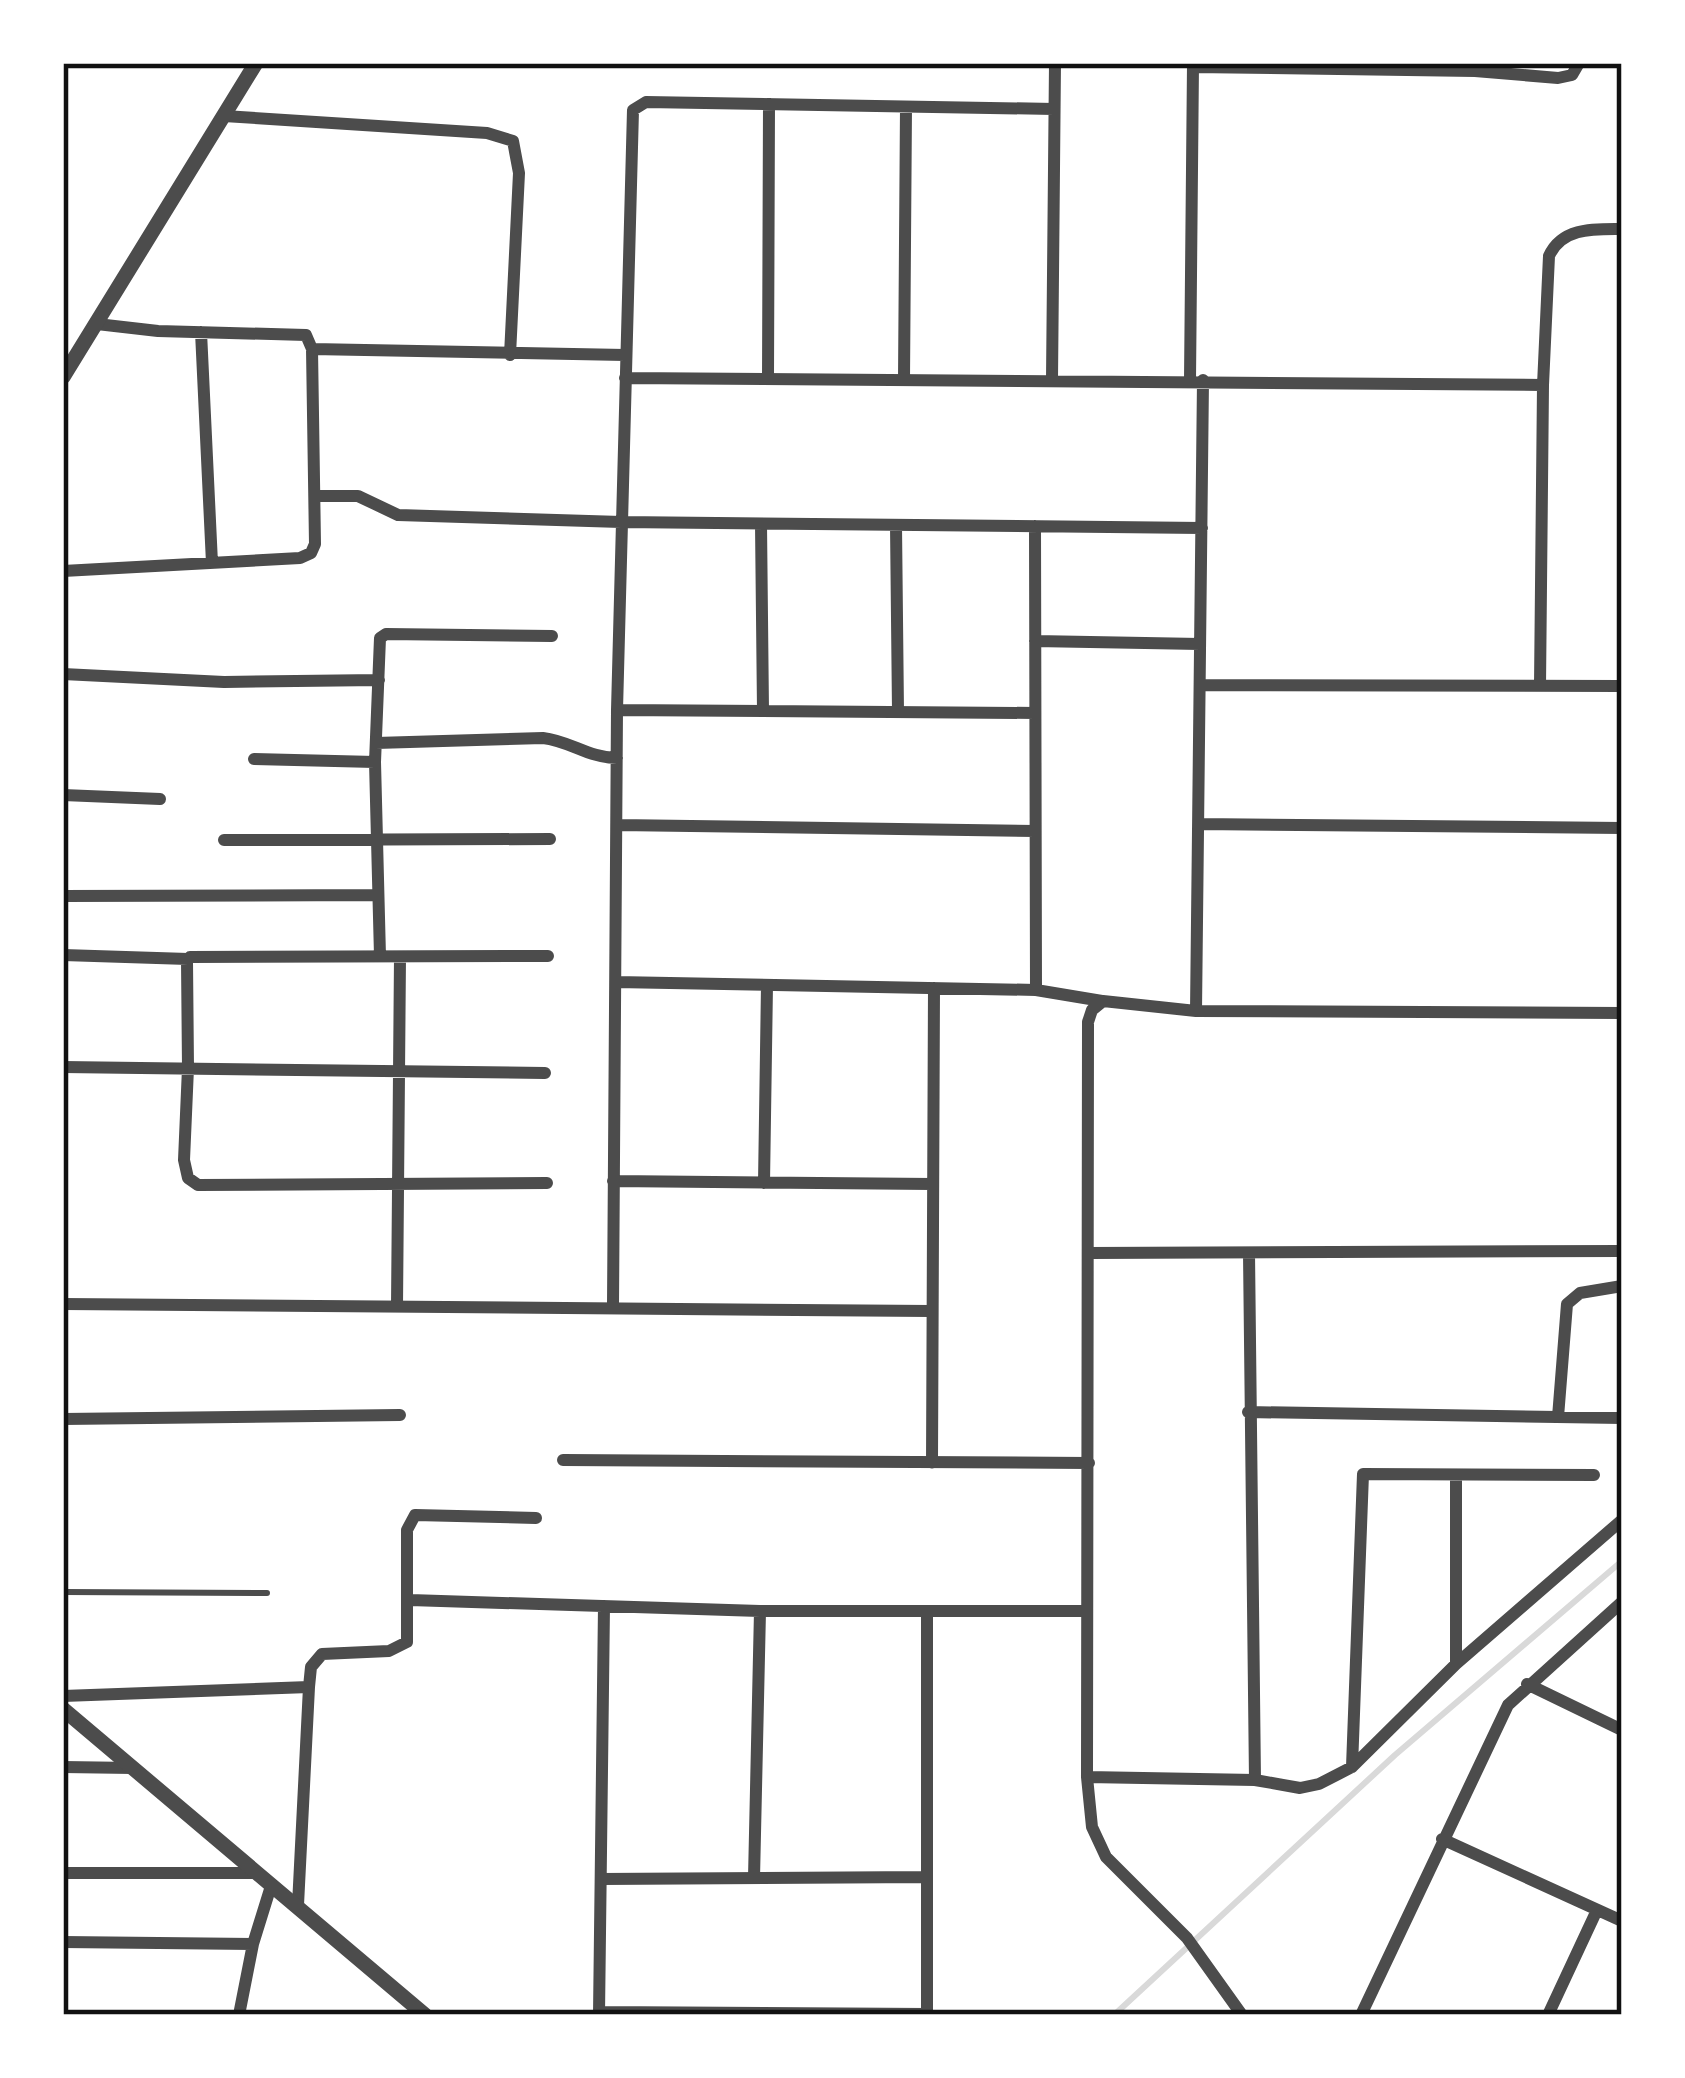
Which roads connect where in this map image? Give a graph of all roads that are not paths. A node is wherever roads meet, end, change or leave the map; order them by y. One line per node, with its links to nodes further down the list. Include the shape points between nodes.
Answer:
1 (256, 63): 9 (street)
2 (1055, 63): 8 (street)
3 (1579, 63): 5 (street, via 1558,78)
4 (1193, 65): 5 (street); 21 (street)
5 (1474, 67)
6 (769, 104): 7 (street); 15 (street, via 646,102 633,110); 18 (street)
7 (906, 106): 8 (street); 19 (street)
8 (1054, 109): 20 (street)
9 (224, 116): 11 (street); 14 (street, via 513,141 519,173)
10 (1622, 229): 22 (street, via 1577,231 1555,242)
11 (97, 324): 12 (street); 16 (street)
12 (201, 332): 13 (street, via 300,333); 29 (street)
13 (312, 349): 14 (street); 23 (street)
14 (510, 355): 15 (street)
15 (625, 355): 17 (street)
16 (63, 377)
17 (625, 378): 18 (street); 24 (street)
18 (768, 379): 19 (street)
19 (904, 379): 20 (street)
20 (1052, 380): 21 (street)
21 (1197, 380): 22 (street); 28 (street)
22 (1543, 385): 37 (street)
23 (317, 496): 24 (street, via 358,496 398,515); 29 (street, via 311,554)
24 (621, 522): 25 (street); 39 (street)
25 (761, 524): 26 (street); 40 (street)
26 (896, 525): 27 (street); 41 (street)
27 (1035, 526): 28 (street); 32 (street)
28 (1202, 528): 33 (street)
29 (212, 562): 30 (street)
30 (63, 571)
31 (552, 636): 35 (street, via 386,634)
32 (1035, 641): 33 (street); 42 (street)
33 (1200, 644): 36 (street)
34 (63, 674): 35 (street)
35 (379, 680): 43 (street)
36 (1200, 685): 37 (street); 49 (street)
37 (1540, 686): 38 (street)
38 (1622, 686)
39 (617, 710): 40 (street); 45 (street)
40 (763, 711): 41 (street)
41 (898, 712): 42 (street)
42 (1035, 713): 52 (street)
43 (376, 743): 45 (street, via 543,738); 46 (street)
44 (254, 758): 46 (street)
45 (617, 758): 50 (street)
46 (375, 762): 55 (street)
47 (63, 795): 48 (street)
48 (160, 799)
49 (1198, 824): 51 (street); 68 (street)
50 (618, 825): 52 (street); 63 (street)
51 (1622, 828)
52 (1036, 831): 66 (street)
53 (550, 839): 55 (street)
54 (224, 840): 55 (street)
55 (376, 840): 56 (street)
56 (378, 895): 57 (street); 59 (street)
57 (63, 896)
58 (63, 955): 62 (street)
59 (380, 956): 61 (street); 62 (street)
60 (548, 956): 61 (street)
61 (400, 957): 72 (street)
62 (188, 959): 71 (street)
63 (616, 982): 64 (street); 74 (street)
64 (767, 985): 65 (street); 76 (street)
65 (934, 988): 66 (street); 78 (street)
66 (1036, 990): 67 (street)
67 (1103, 1001): 68 (street); 80 (street, via 1088,1022)
68 (1196, 1011): 69 (street)
69 (1622, 1012)
70 (63, 1067): 71 (street)
71 (188, 1069): 72 (street); 75 (street, via 184,1160 198,1185)
72 (401, 1071): 73 (street); 75 (street)
73 (545, 1073)
74 (613, 1181): 76 (street); 85 (street)
75 (398, 1183): 77 (street); 84 (street)
76 (764, 1183): 78 (street)
77 (547, 1184)
78 (933, 1184): 86 (street)
79 (1622, 1251): 81 (street)
80 (1089, 1253): 81 (street); 94 (street)
81 (1249, 1253): 87 (street)
82 (1622, 1286): 89 (street, via 1580,1293 1567,1304)
83 (63, 1304): 84 (street)
84 (397, 1306): 85 (street)
85 (613, 1306): 86 (street)
86 (931, 1310): 93 (street)
87 (1248, 1412): 89 (street); 117 (street)
88 (400, 1415): 91 (street)
89 (1558, 1417): 90 (street)
90 (1622, 1418)
91 (63, 1419)
92 (562, 1460): 93 (street)
93 (932, 1462): 94 (street)
94 (1089, 1463): 105 (street)
95 (1456, 1474): 96 (street); 107 (street); 114 (street, via 1361,1476)
96 (1594, 1474)
97 (536, 1518): 101 (street, via 415,1515 407,1529)
98 (1622, 1520): 107 (street)
99 (63, 1592): 100 (lane)
100 (267, 1593)
101 (410, 1600): 103 (street); 109 (street, via 402,1647 322,1654)
102 (1622, 1602): 108 (street)
103 (604, 1606): 104 (street); 123 (street)
104 (760, 1611): 106 (street); 122 (street)
105 (1087, 1611): 106 (street); 116 (street)
106 (927, 1613): 121 (street)
107 (1456, 1664): 114 (street)
108 (1527, 1684): 112 (street); 118 (street, via 1508,1705)
109 (309, 1688): 110 (street); 125 (street)
110 (63, 1696)
111 (63, 1709): 115 (street)
112 (1622, 1730)
113 (63, 1767): 115 (street)
114 (1352, 1767): 117 (street, via 1300,1788)
115 (133, 1768): 120 (street)
116 (1087, 1777): 117 (street); 134 (street, via 1092,1827 1106,1857 1187,1938)
117 (1255, 1780)
118 (1442, 1839): 126 (street); 135 (street)
119 (63, 1873): 120 (street)
120 (256, 1873): 124 (street)
121 (927, 1877): 122 (street); 133 (street)
122 (754, 1878): 123 (street)
123 (601, 1879): 130 (street)
124 (271, 1886): 125 (street); 129 (street)
125 (298, 1905): 132 (street)
126 (1597, 1910): 127 (street); 136 (street)
127 (1622, 1922)
128 (63, 1942): 129 (street)
129 (253, 1944): 131 (street)
130 (599, 2014): 133 (street)
131 (239, 2015)
132 (425, 2015)
133 (927, 2015)
134 (1242, 2015)
135 (1360, 2015)
136 (1548, 2015)

